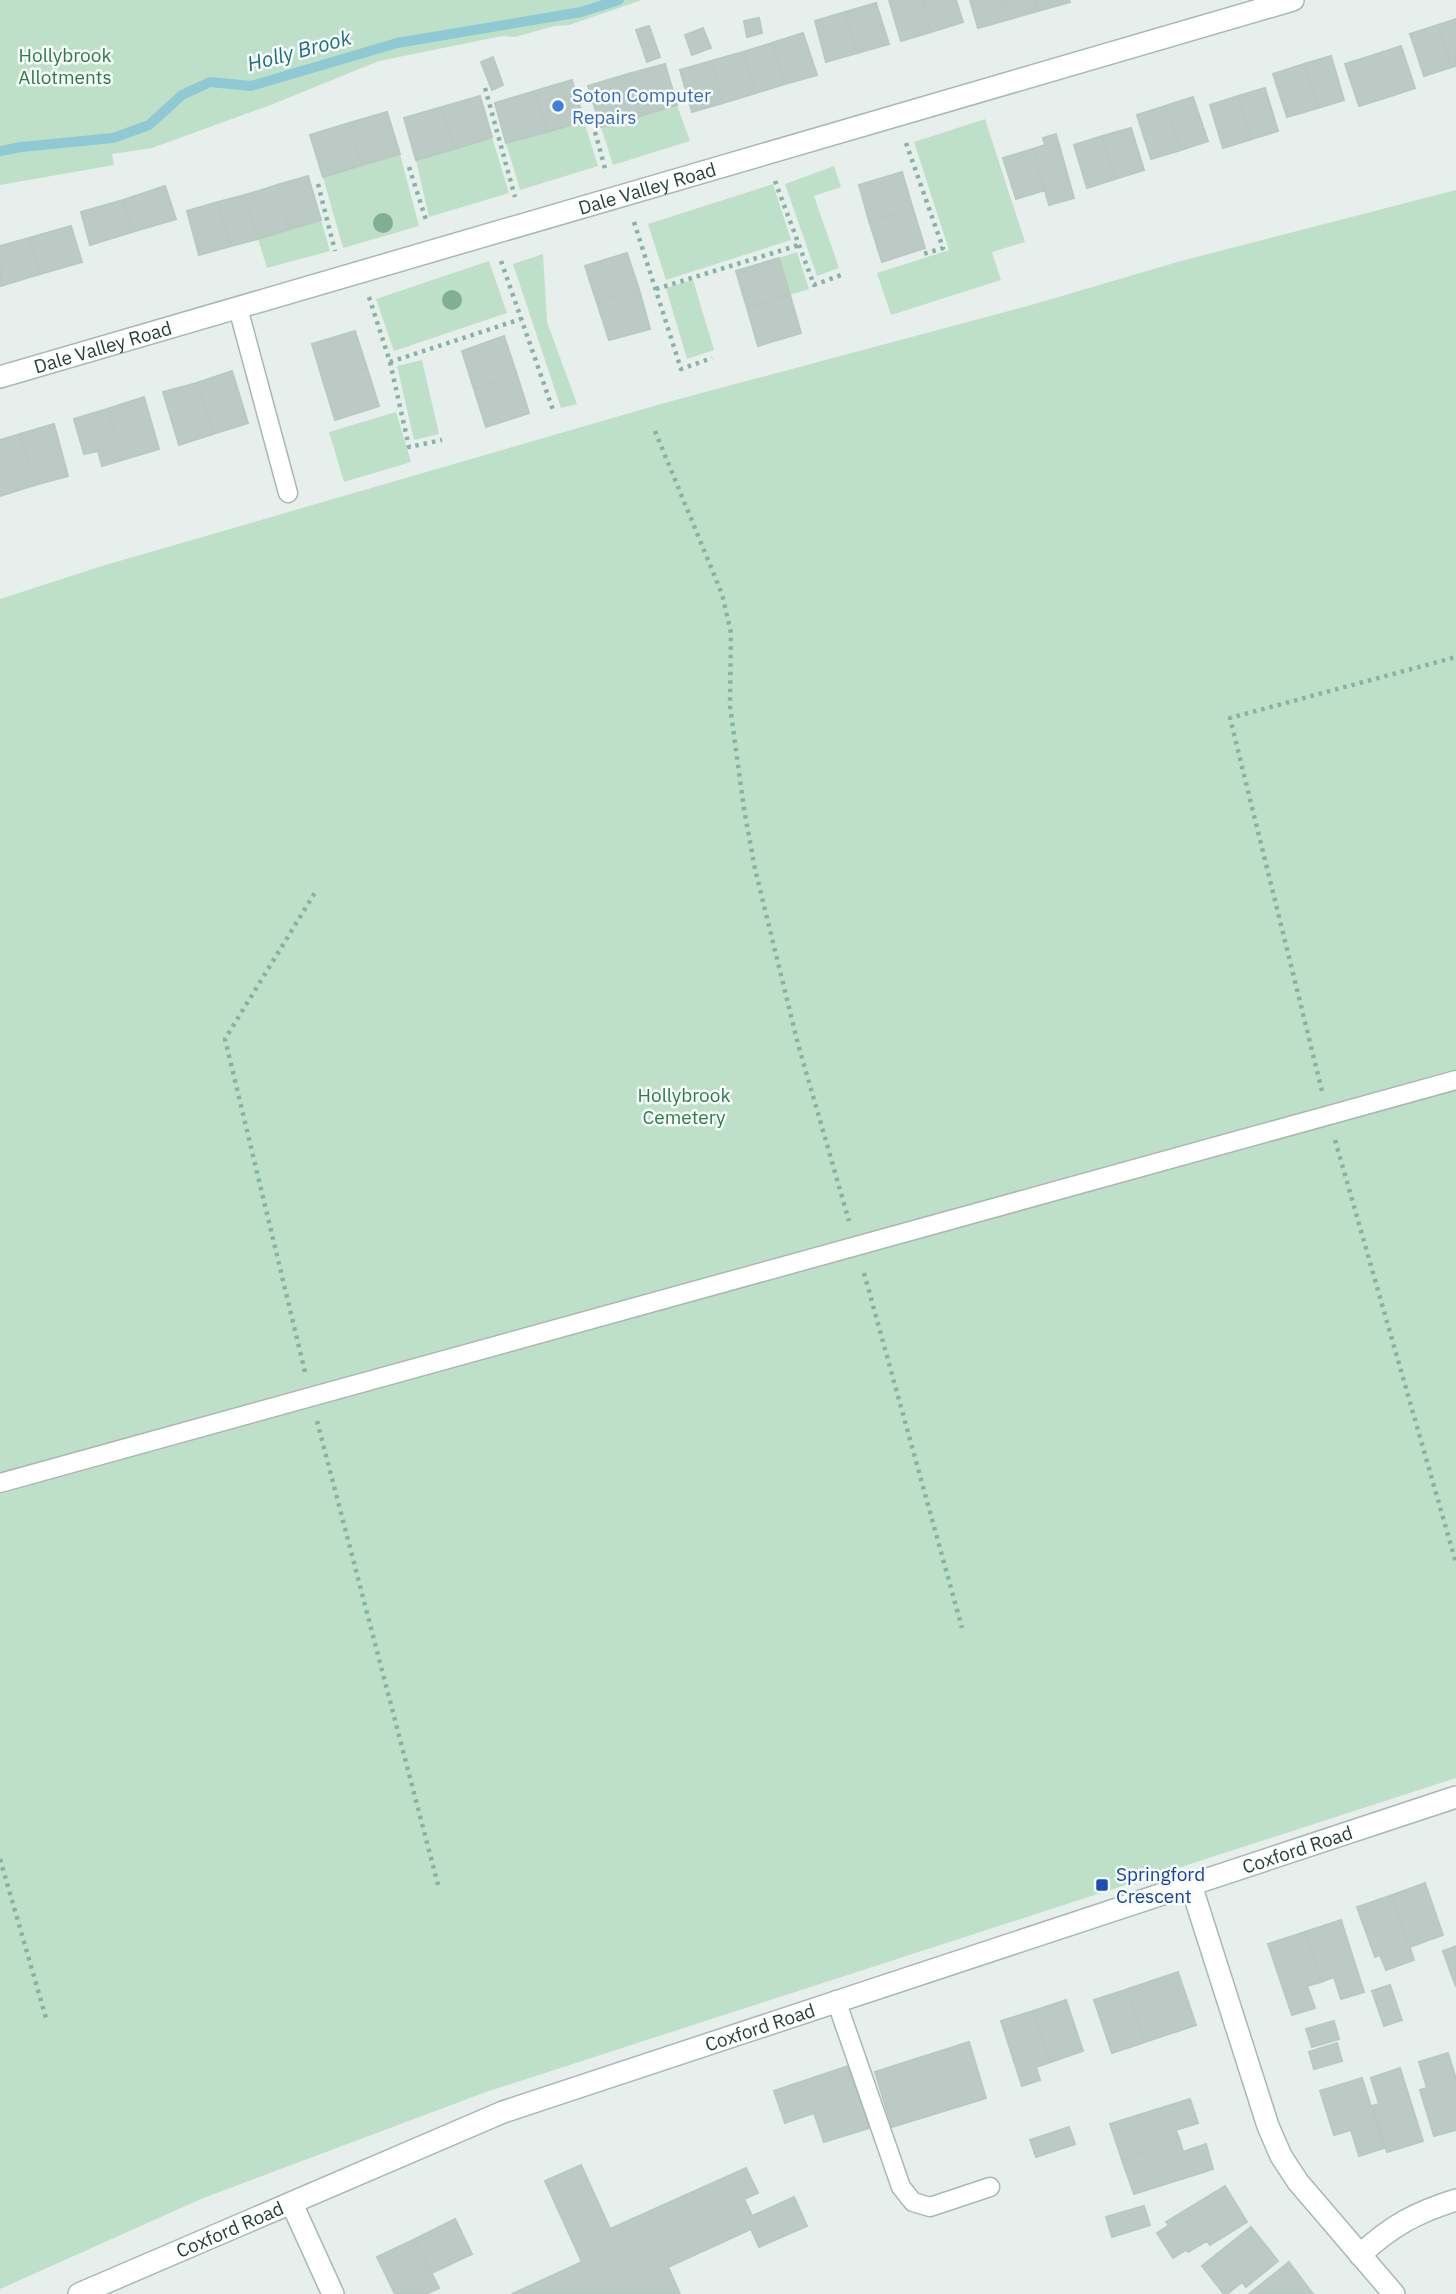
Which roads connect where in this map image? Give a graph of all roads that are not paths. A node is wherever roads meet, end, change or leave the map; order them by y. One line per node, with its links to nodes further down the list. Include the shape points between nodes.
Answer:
1 (1293, 0): 2 (street, Dale Valley Road)
2 (238, 308): 3 (street, Dale Valley Road); 4 (lane)
3 (0, 377)
4 (288, 494)
5 (1456, 1080): 6 (lane)
6 (0, 1483)
7 (1456, 1797): 8 (street, Coxford Road)
8 (1191, 1885): 9 (street, Coxford Road); 13 (street, via 1268,2126 1298,2182)
9 (836, 2000): 10 (lane, via 901,2187 913,2202 930,2207); 12 (street, Coxford Road, via 503,2112)
10 (990, 2187)
11 (1456, 2200): 13 (street, via 1399,2224)
12 (292, 2204): 14 (street, Coxford Road); 15 (street)
13 (1360, 2255): 16 (street)
14 (79, 2294)
15 (333, 2294)
16 (1394, 2294)

